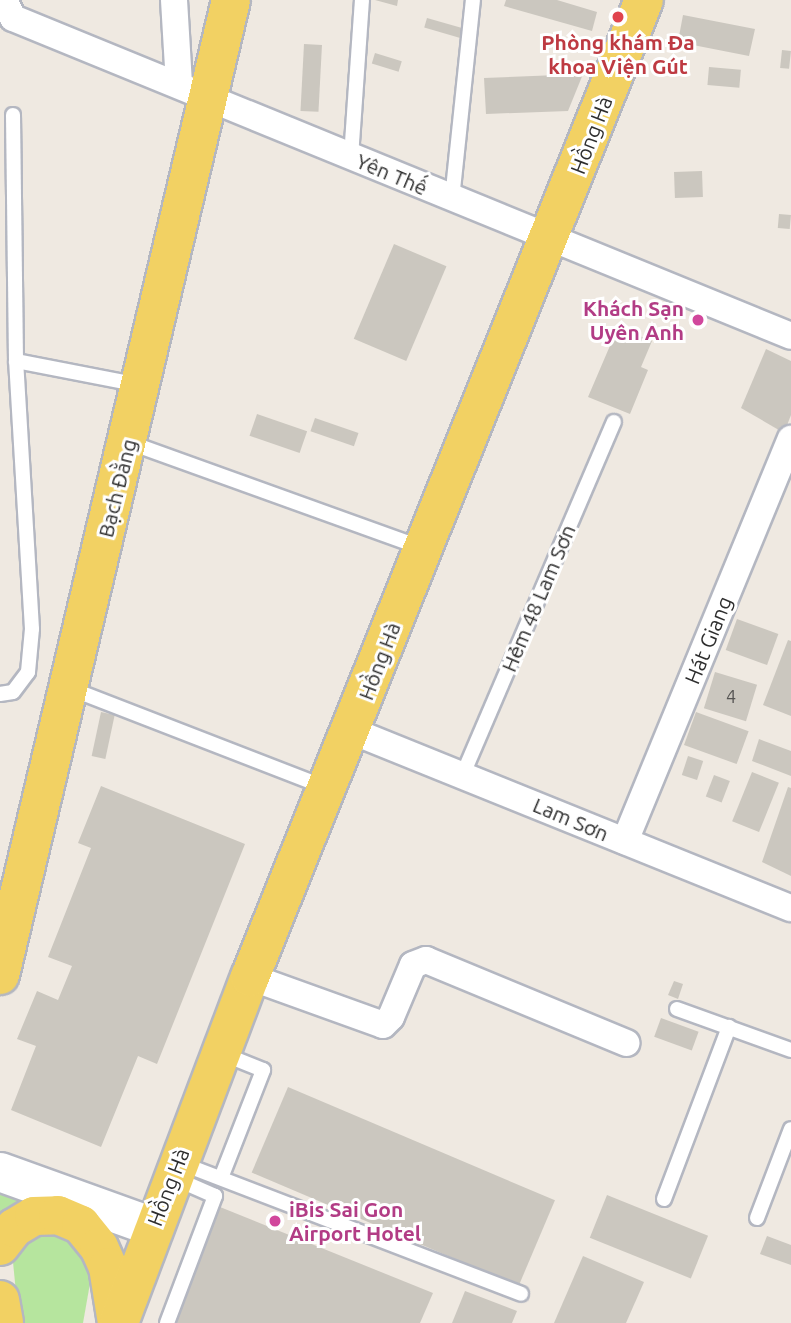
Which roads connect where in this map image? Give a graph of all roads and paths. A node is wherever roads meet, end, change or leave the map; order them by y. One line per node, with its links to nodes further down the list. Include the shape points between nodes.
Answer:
1 (4, 0): 7 (street, Yên Thế, via 13,18)
2 (174, 0): 7 (street)
3 (231, 0): 7 (main road, Bạch Đằng)
4 (362, 0): 9 (lane)
5 (473, 0): 10 (lane)
6 (644, 0): 11 (main road, Hồng Hà)
7 (195, 91): 9 (street, Yên Thế); 14 (main road, Bạch Đằng)
8 (13, 115): 13 (lane)
9 (351, 157): 10 (street, Yên Thế)
10 (452, 199): 11 (street, Yên Thế)
11 (549, 241): 12 (street, Yên Thế); 18 (main road, Hồng Hà)
12 (791, 336)
13 (16, 361): 14 (lane); 20 (lane, via 32,629 28,672 13,692)
14 (140, 385): 17 (main road, Bạch Đằng)
15 (614, 422): 22 (lane, Hẻm 48 Lam Sơn)
16 (791, 439): 24 (street, Hát Giang)
17 (128, 442): 18 (lane); 19 (main road, Bạch Đằng)
18 (423, 548): 21 (main road, Hồng Hà)
19 (67, 688): 23 (lane); 26 (main road, Bạch Đằng)
20 (0, 694)
21 (352, 731): 22 (street, Lam Sơn); 23 (main road, Hồng Hà)
22 (463, 774): 24 (street, Lam Sơn)
23 (325, 788): 27 (main road, Hồng Hà)
24 (625, 841): 25 (street, Lam Sơn)
25 (791, 908)
26 (0, 975)
27 (250, 977): 30 (street, via 383,1025 391,1017 412,965 426,960); 32 (main road, Hồng Hà)
28 (677, 1009): 29 (lane)
29 (729, 1027): 31 (lane); 37 (lane)
30 (626, 1043)
31 (791, 1050)
32 (220, 1053): 34 (main road, Hồng Hà); 36 (lane, via 263,1070)
33 (791, 1129): 38 (lane)
34 (175, 1170): 36 (lane); 39 (main road, Hồng Hà); 45 (lane, via 215,1196)
35 (0, 1172): 39 (street)
36 (221, 1178): 41 (lane)
37 (664, 1199)
38 (757, 1218)
39 (153, 1227): 44 (main road, Hồng Hà)
40 (0, 1246): 44 (main road, via 13,1228 34,1216 58,1215 81,1225 108,1267)
41 (521, 1294)
42 (0, 1300): 43 (main road)
43 (4, 1323)
44 (118, 1323)
45 (167, 1323)

